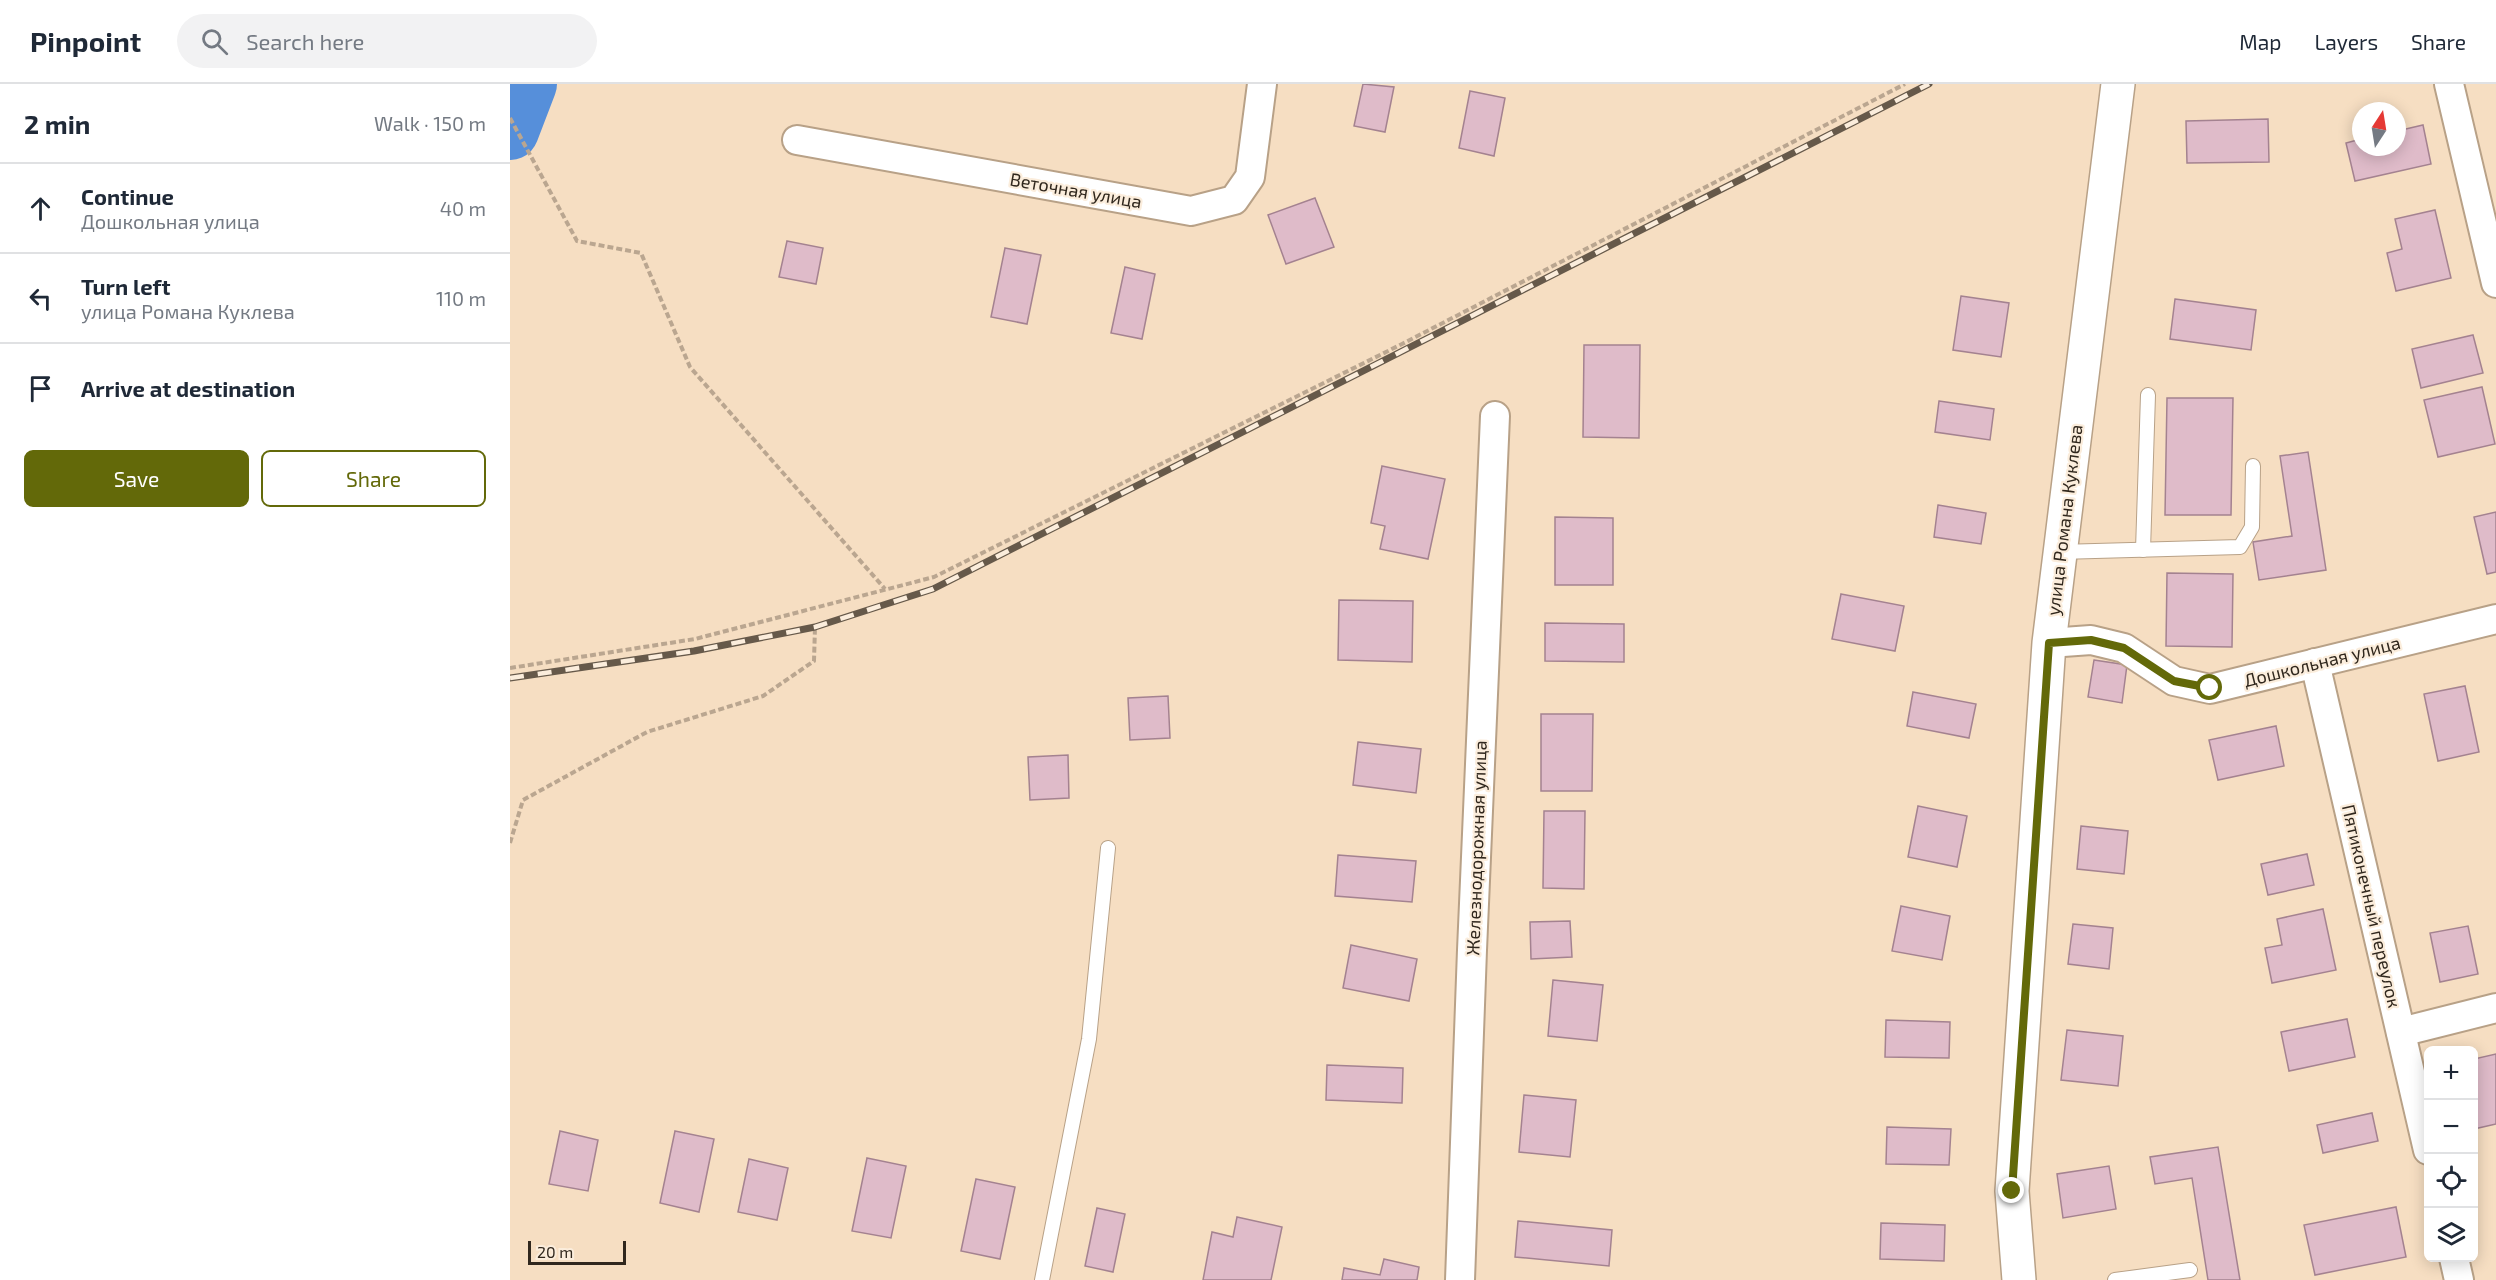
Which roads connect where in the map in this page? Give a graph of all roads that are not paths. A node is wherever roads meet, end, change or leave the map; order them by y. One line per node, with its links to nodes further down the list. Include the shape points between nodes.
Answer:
1 (1262, 84): 4 (street, Веточная улица, via 1250,177 1234,200 1191,211)
2 (2118, 84): 10 (street, улица Романа Куклева)
3 (2449, 84): 5 (street)
4 (797, 140)
5 (2496, 283)
6 (2148, 395): 9 (lane)
7 (1495, 416): 21 (street, Железнодорожная улица)
8 (2253, 466): 9 (lane, via 2252,527 2240,547)
9 (2143, 550): 10 (lane)
10 (2059, 552): 12 (street, улица Романа Куклева)
11 (2496, 619): 13 (street, Дошкольная улица)
12 (2049, 643): 13 (street, Дошкольная улица, via 2091,640 2124,648 2174,681 2210,688); 22 (street, улица Романа Куклева, via 2012,1191)
13 (2315, 663): 16 (street, Пятиконечный переулок)
14 (1108, 848): 20 (lane, via 1089,1039)
15 (2496, 1008): 16 (street)
16 (2401, 1032): 17 (street, Пятиконечный переулок)
17 (2424, 1133)
18 (2455, 1262): 24 (street)
19 (2190, 1270): 23 (lane)
20 (1042, 1280)
21 (1460, 1280)
22 (2019, 1280)
23 (2115, 1280)
24 (2459, 1280)

